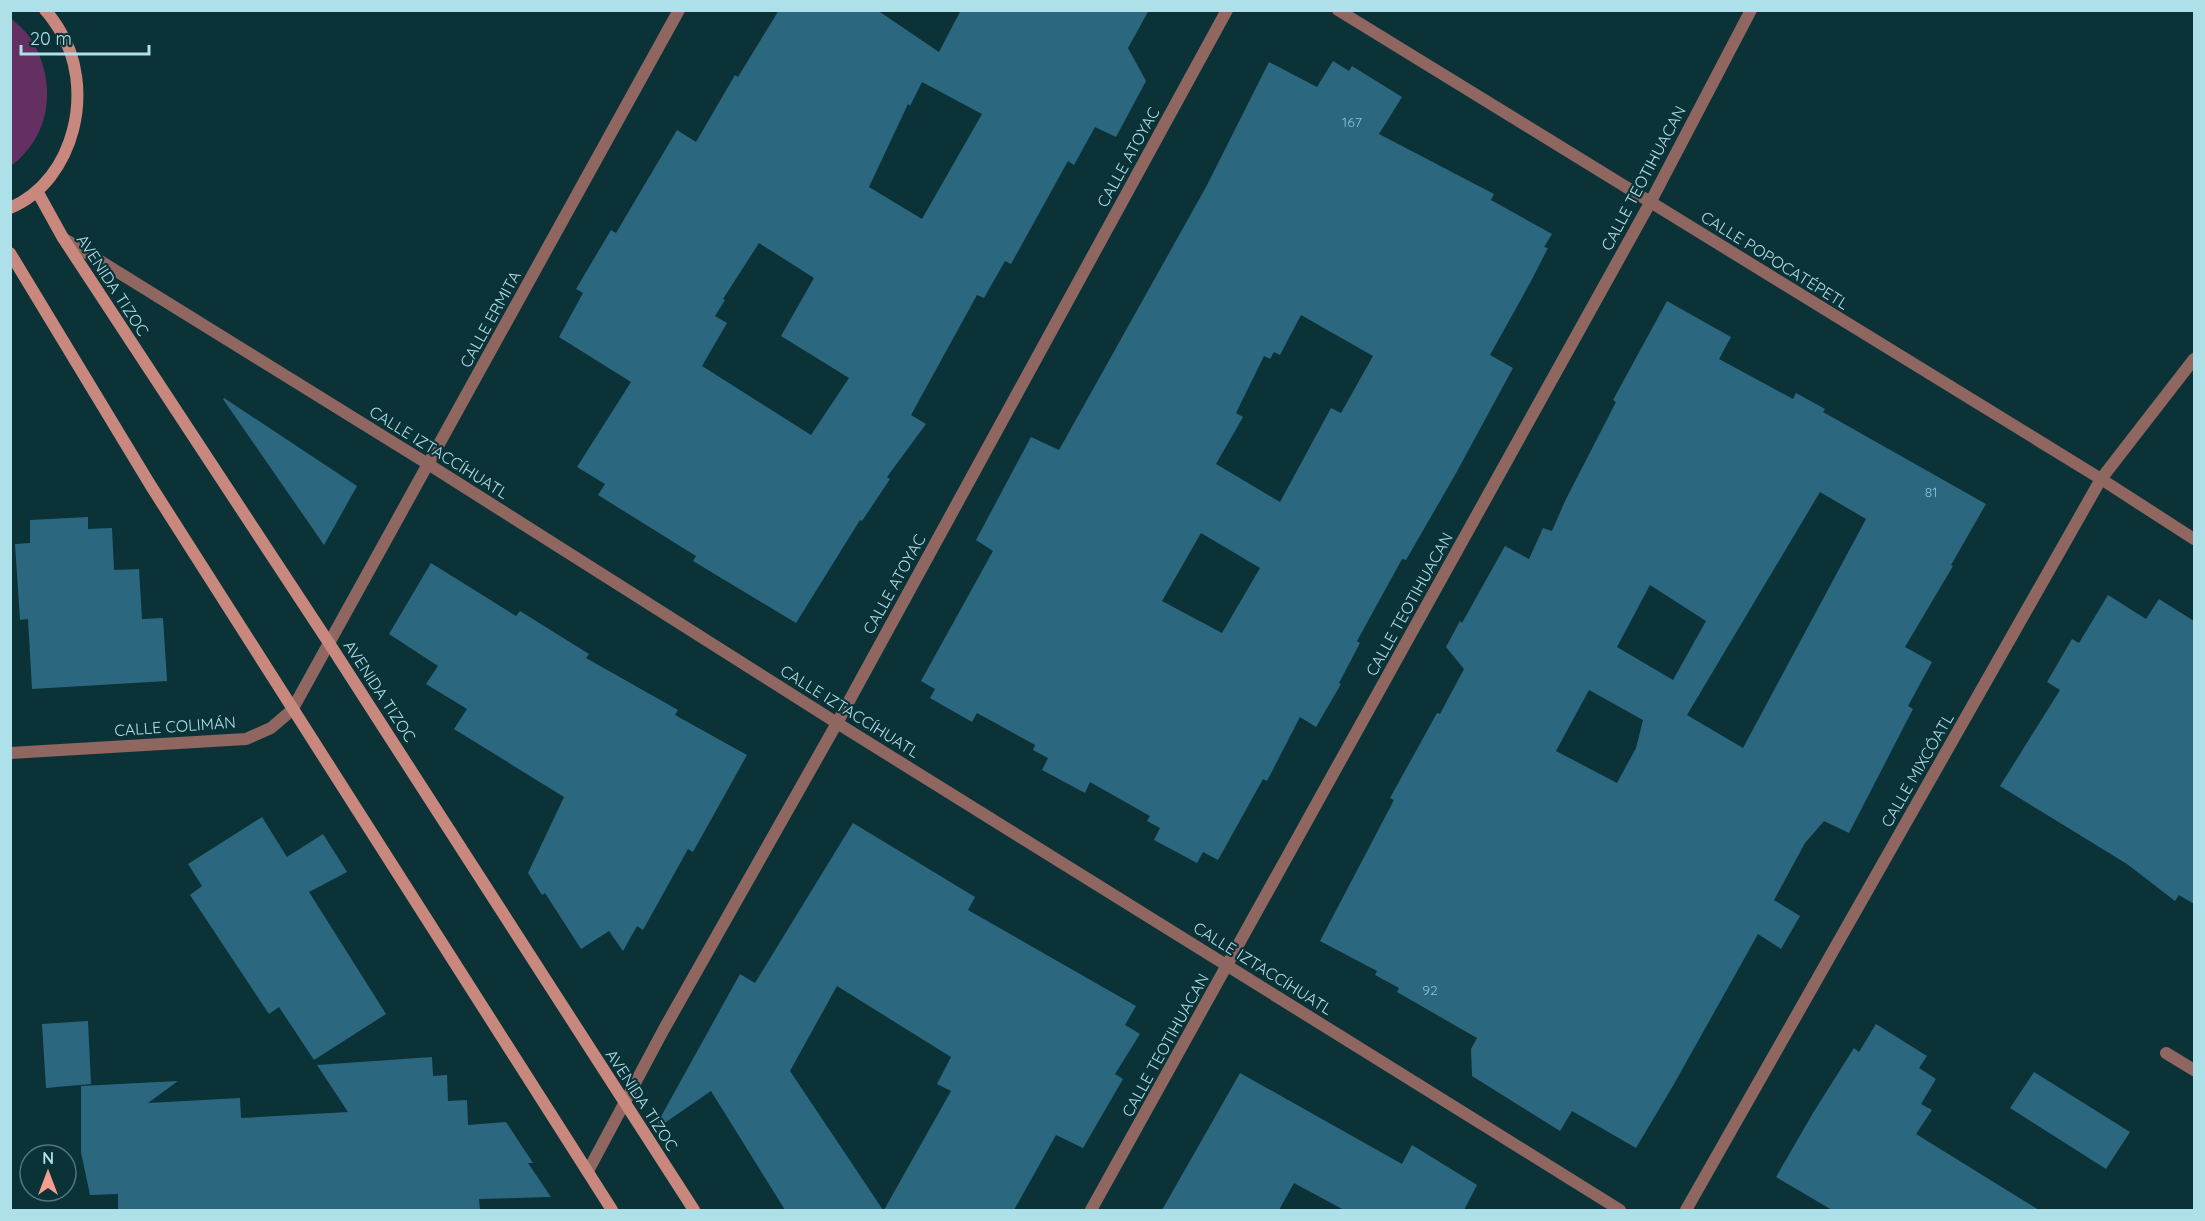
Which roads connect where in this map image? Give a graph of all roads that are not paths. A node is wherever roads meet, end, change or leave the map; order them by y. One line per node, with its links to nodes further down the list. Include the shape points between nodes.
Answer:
1 (679, 10): 12 (street, CALLE ERMITA)
2 (1227, 10): 17 (street, CALLE ATOYAC)
3 (1338, 10): 7 (street, CALLE POPOCATÉPETL)
4 (1751, 10): 7 (street, CALLE TEOTIHUACAN)
5 (48, 12): 6 (main road, via 75,63 79,90 77,118 69,145 56,170)
6 (37, 191): 8 (main road); 9 (main road, AVENIDA TIZOC)
7 (1650, 203): 13 (street, CALLE POPOCATÉPETL); 19 (street, CALLE TEOTIHUACAN)
8 (10, 208)
9 (63, 238): 12 (street, CALLE IZTACCÍHUATL); 15 (main road, AVENIDA TIZOC)
10 (10, 254): 16 (main road)
11 (2194, 359): 13 (street, CALLE MIXCÓATL)
12 (428, 464): 15 (street, CALLE ERMITA); 17 (street, CALLE IZTACCÍHUATL)
13 (2101, 479): 14 (street, CALLE POPOCATÉPETL); 28 (street, CALLE MIXCÓATL)
14 (2194, 539)
15 (329, 643): 16 (street, CALLE COLIMÁN); 22 (main road, AVENIDA TIZOC)
16 (292, 710): 18 (street, CALLE COLIMÁN, via 271,728 246,739); 23 (main road)
17 (837, 723): 19 (street, CALLE IZTACCÍHUATL); 22 (street, CALLE ATOYAC)
18 (10, 753)
19 (1228, 966): 26 (street, CALLE TEOTIHUACAN); 27 (street, CALLE IZTACCÍHUATL)
20 (2166, 1053): 21 (street)
21 (2194, 1070)
22 (625, 1103): 23 (street, CALLE ATOYAC); 25 (main road, AVENIDA TIZOC)
23 (588, 1171): 24 (main road)
24 (612, 1210)
25 (694, 1210)
26 (1091, 1210)
27 (1620, 1210)
28 (1686, 1210)

